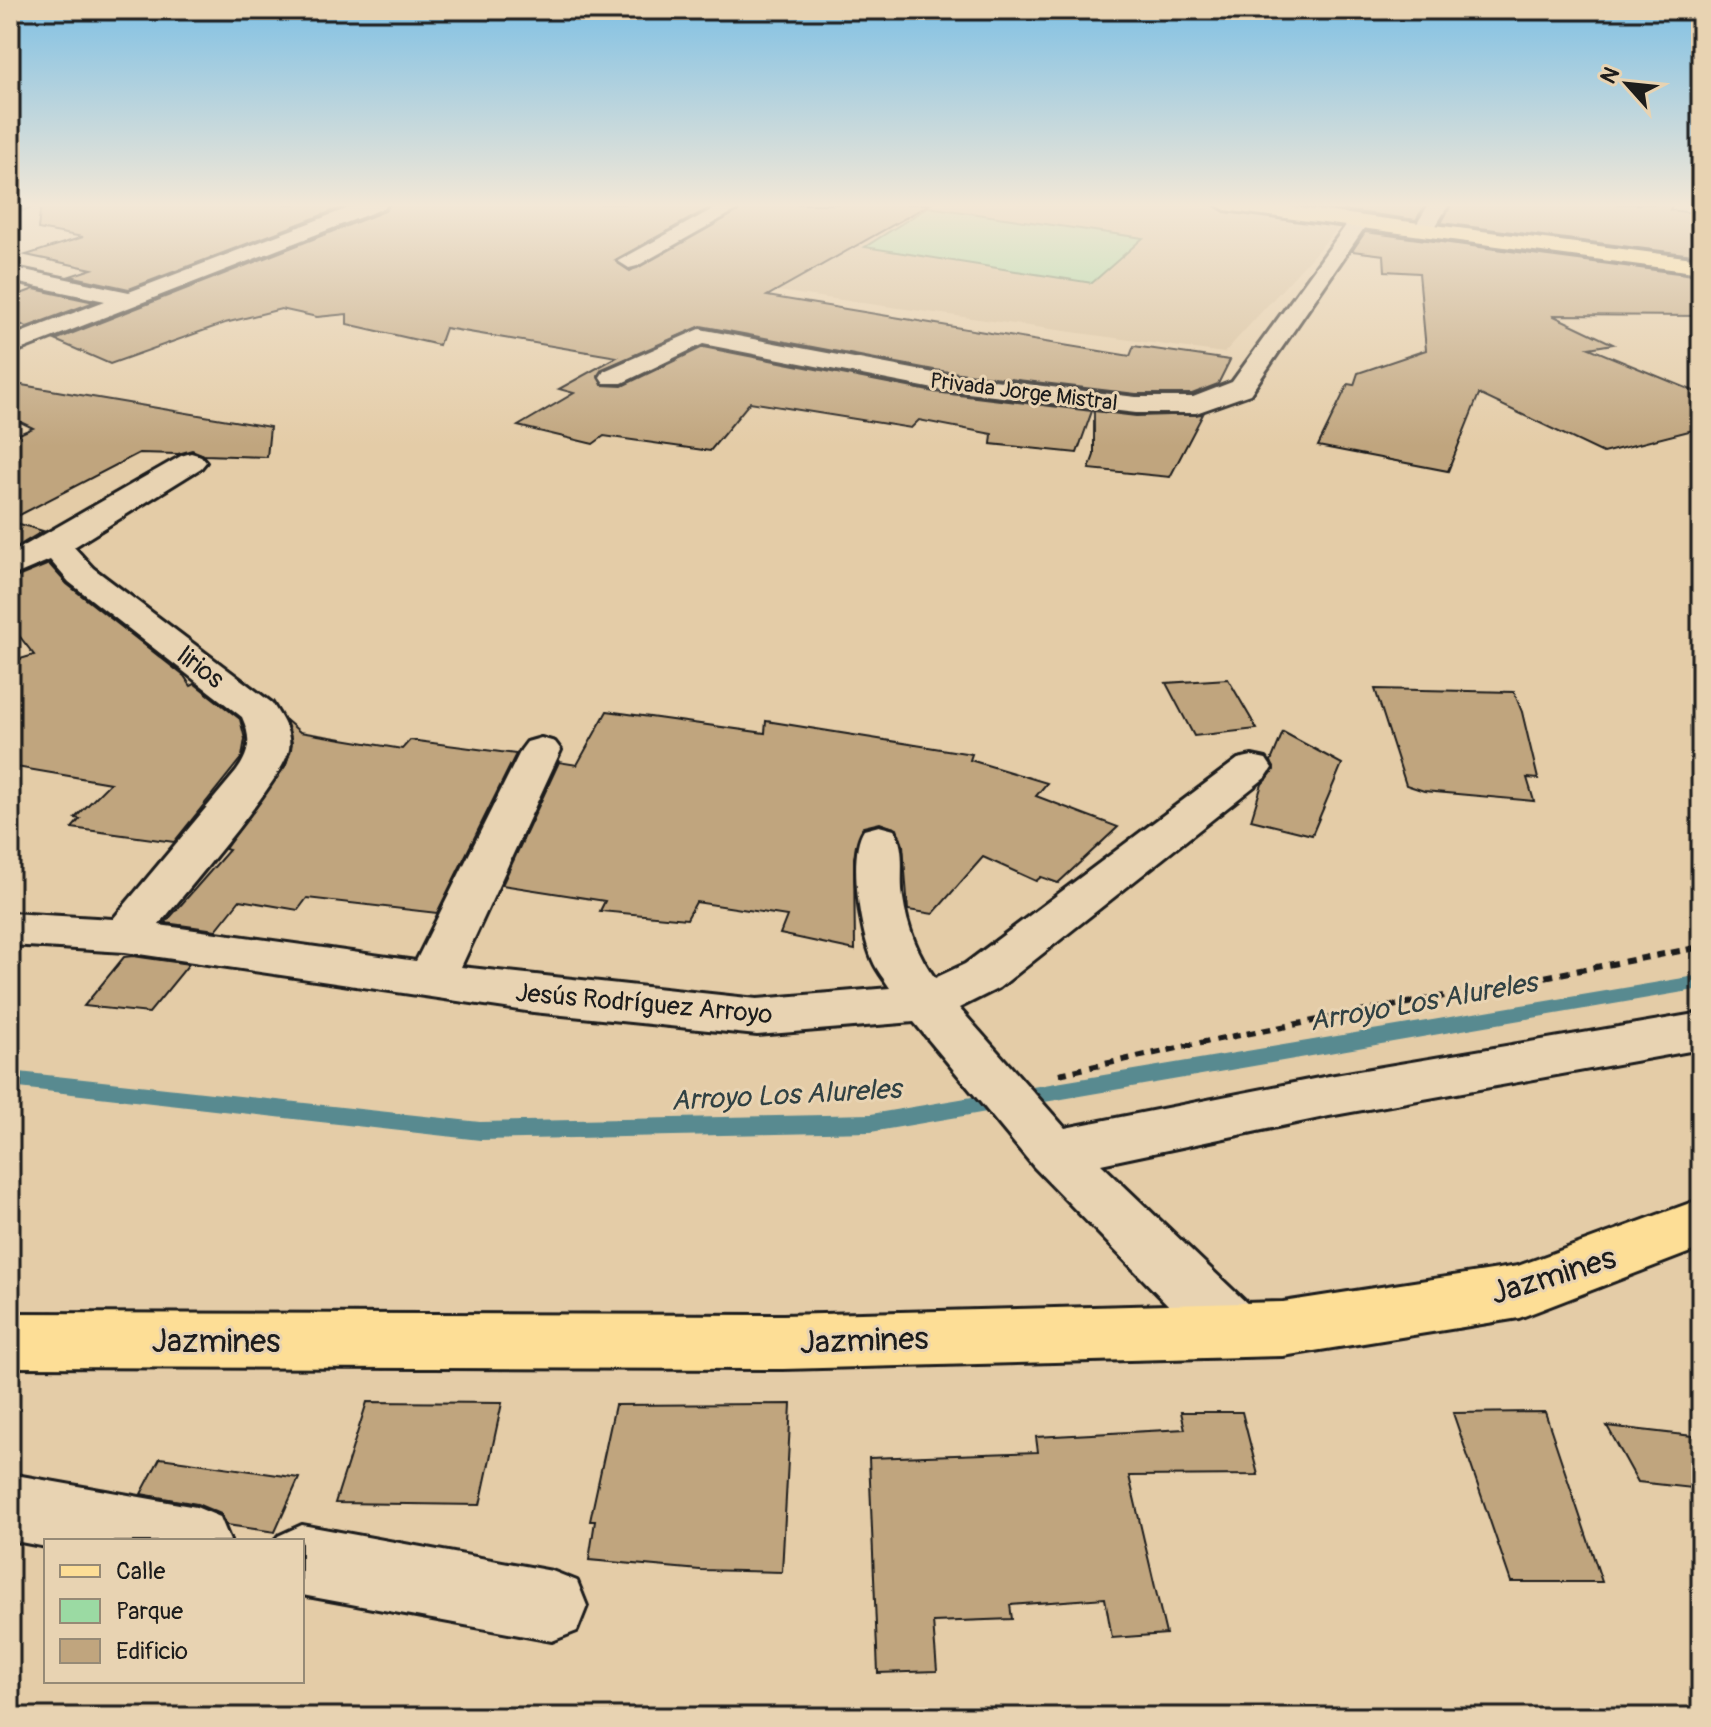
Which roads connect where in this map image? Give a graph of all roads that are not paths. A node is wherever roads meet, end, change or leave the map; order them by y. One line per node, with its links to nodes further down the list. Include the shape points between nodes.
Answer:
1 (61, 285): 4 (street)
2 (167, 285): 4 (street)
3 (1314, 285): 6 (street, Privada Jorge Mistral, via 1241,388 1196,405 1136,405 934,381 700,336)
4 (130, 299): 5 (street)
5 (10, 346)
6 (613, 377)
7 (191, 462): 8 (street)
8 (54, 545): 9 (street); 14 (street, lirios, via 81,575 258,711 272,736 268,757 251,781)
9 (10, 567)
10 (541, 750): 15 (street)
11 (1252, 768): 16 (street, Jesús Rodríguez Arroyo, via 982,976)
12 (879, 840): 16 (street, via 880,898 896,960)
13 (10, 929): 14 (street, Jesús Rodríguez Arroyo)
14 (125, 936): 15 (street, Jesús Rodríguez Arroyo)
15 (431, 980): 16 (street, Jesús Rodríguez Arroyo, via 757,1017)
16 (926, 1003): 18 (street)
17 (1701, 1031): 18 (street)
18 (1047, 1144): 20 (street)
19 (1699, 1229): 20 (main road, Jazmines, via 1519,1292 1283,1329)
20 (1233, 1330): 21 (main road, Jazmines, via 783,1342)
21 (10, 1340)
22 (10, 1507): 23 (street)
23 (185, 1539)
24 (304, 1560): 25 (street)
25 (552, 1606)

